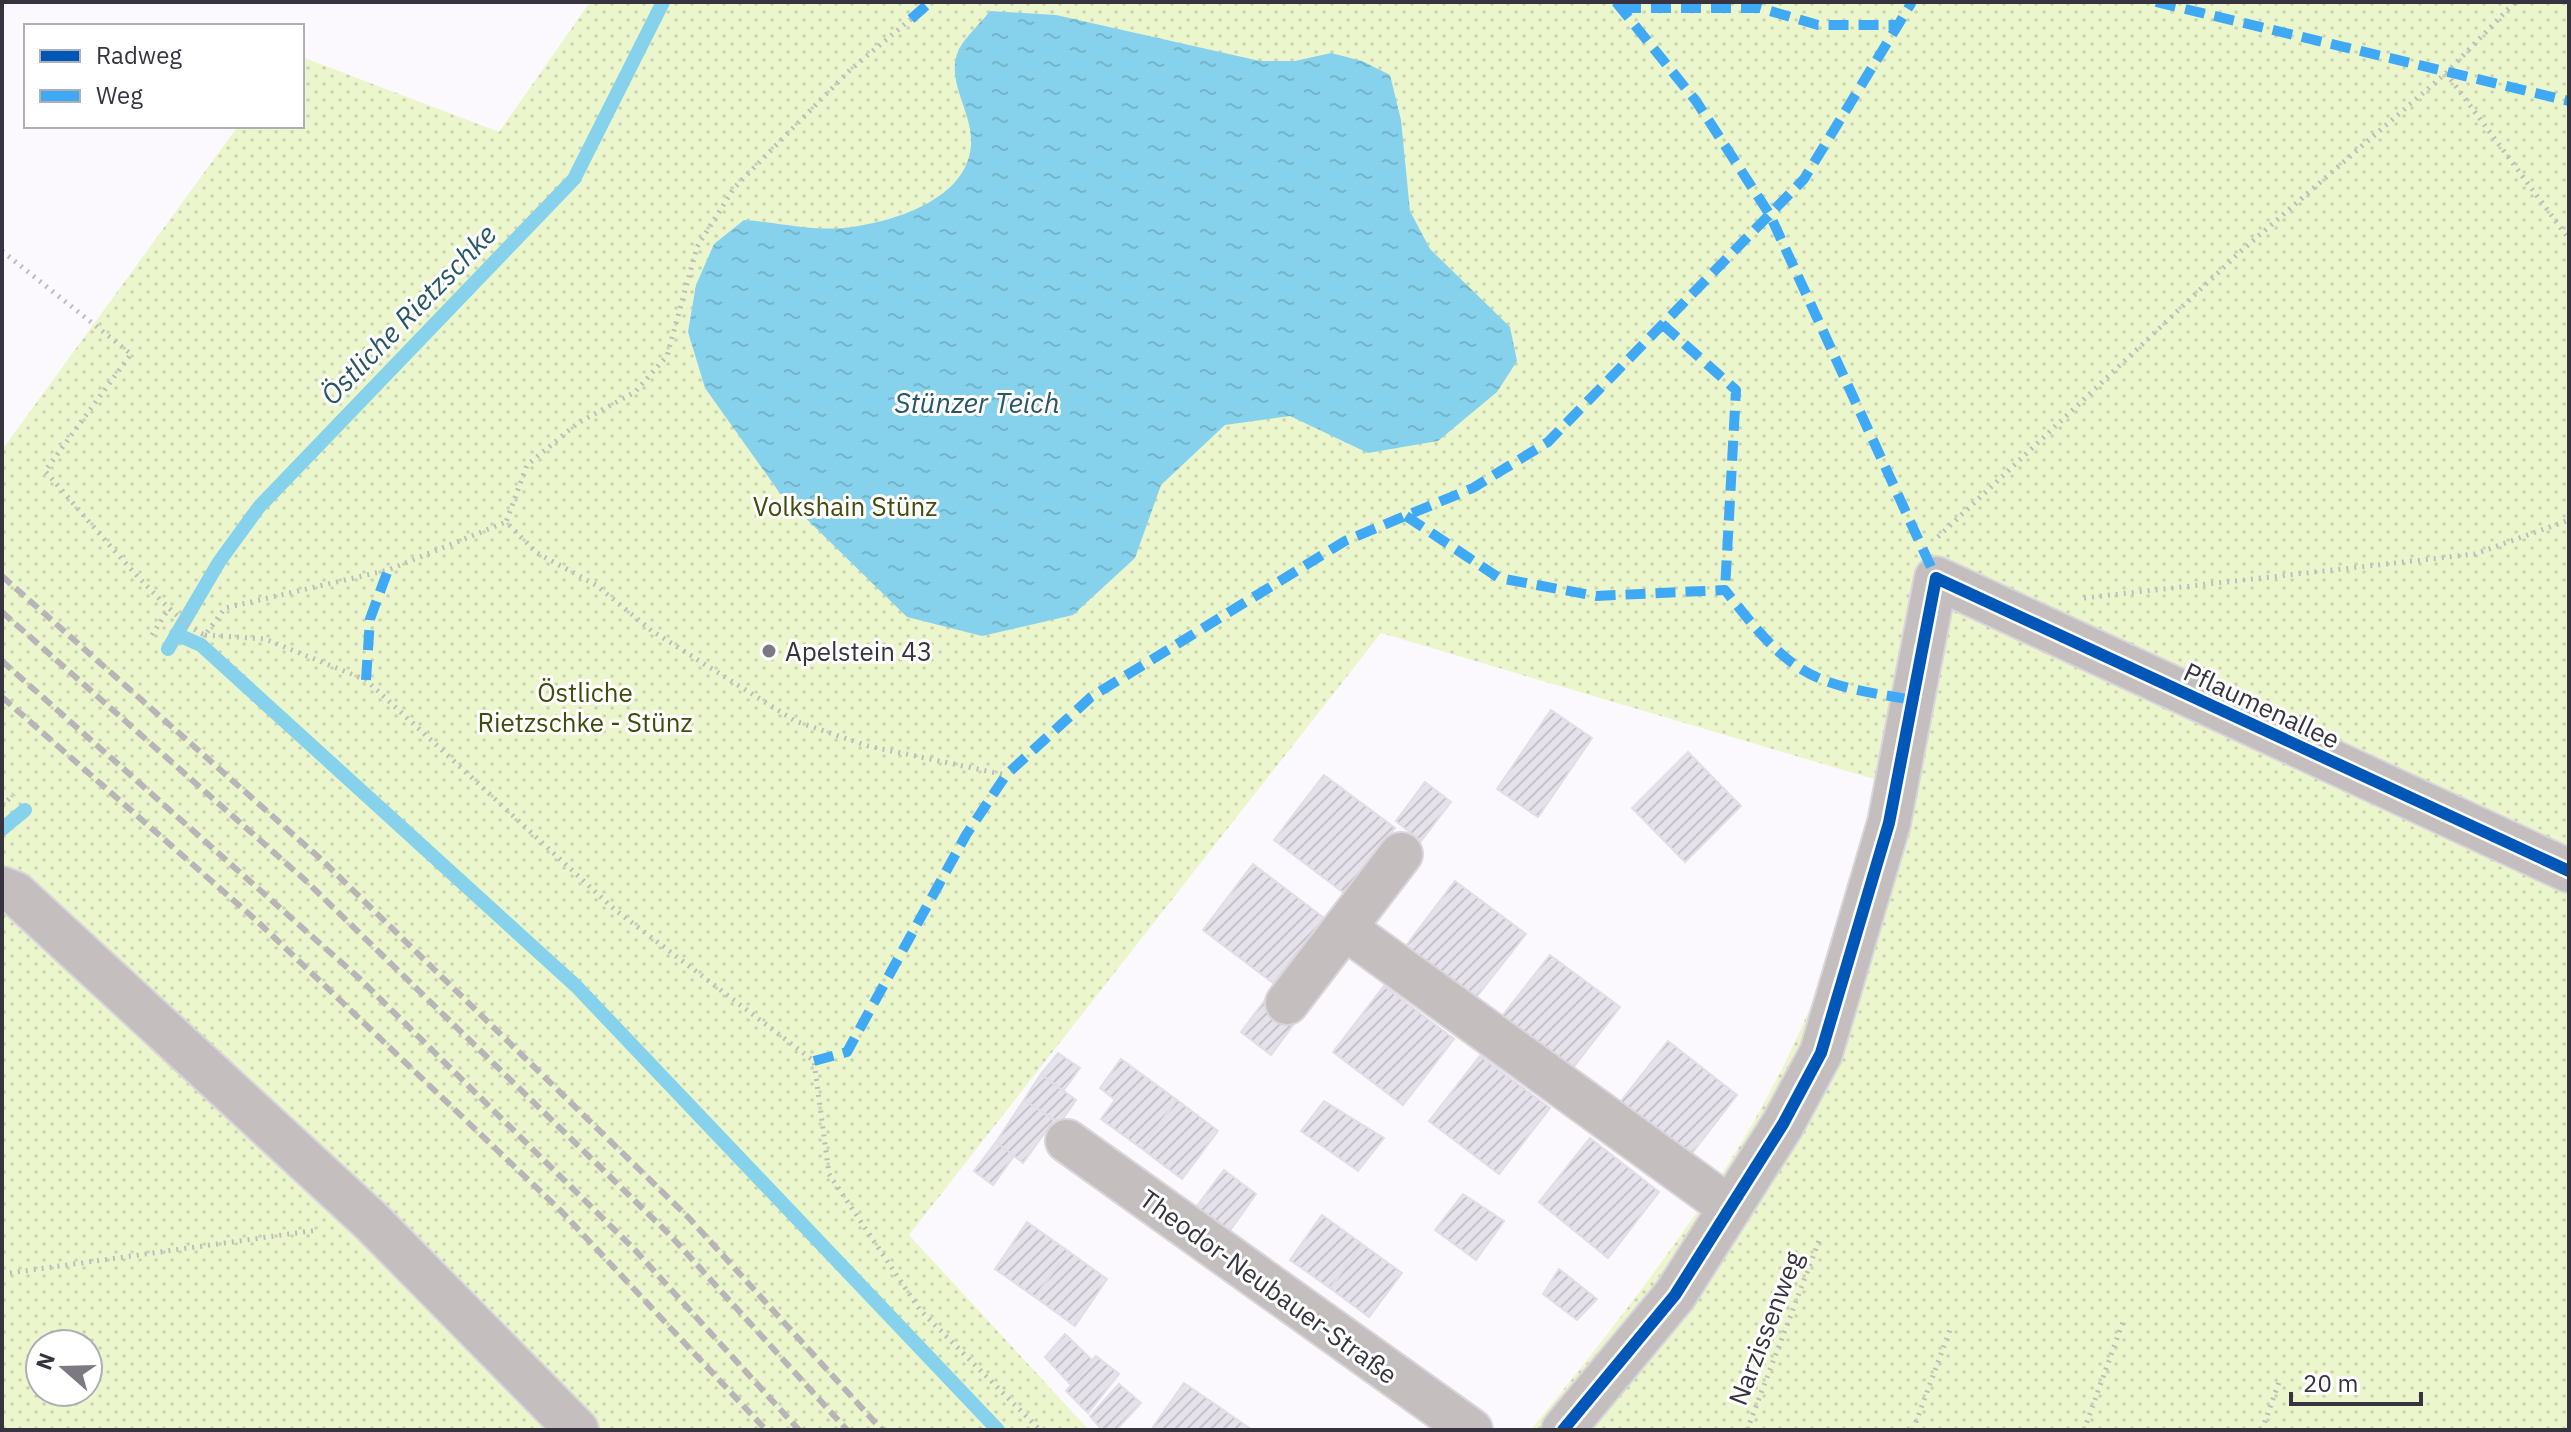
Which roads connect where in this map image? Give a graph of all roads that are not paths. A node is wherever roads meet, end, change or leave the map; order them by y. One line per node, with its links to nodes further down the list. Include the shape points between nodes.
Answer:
1 (1401, 854): 4 (street)
2 (2569, 871): 7 (street, Pflaumenallee, via 1936,578 1889,823 1821,1053)
3 (6, 895): 8 (street, via 371,1221)
4 (1346, 929): 5 (street); 7 (street)
5 (1287, 1003)
6 (1067, 1141): 9 (street, Theodor-Neubauer-Straße)
7 (1729, 1207): 10 (street, via 1675,1295)
8 (577, 1430)
9 (1471, 1430)
10 (1563, 1430)

